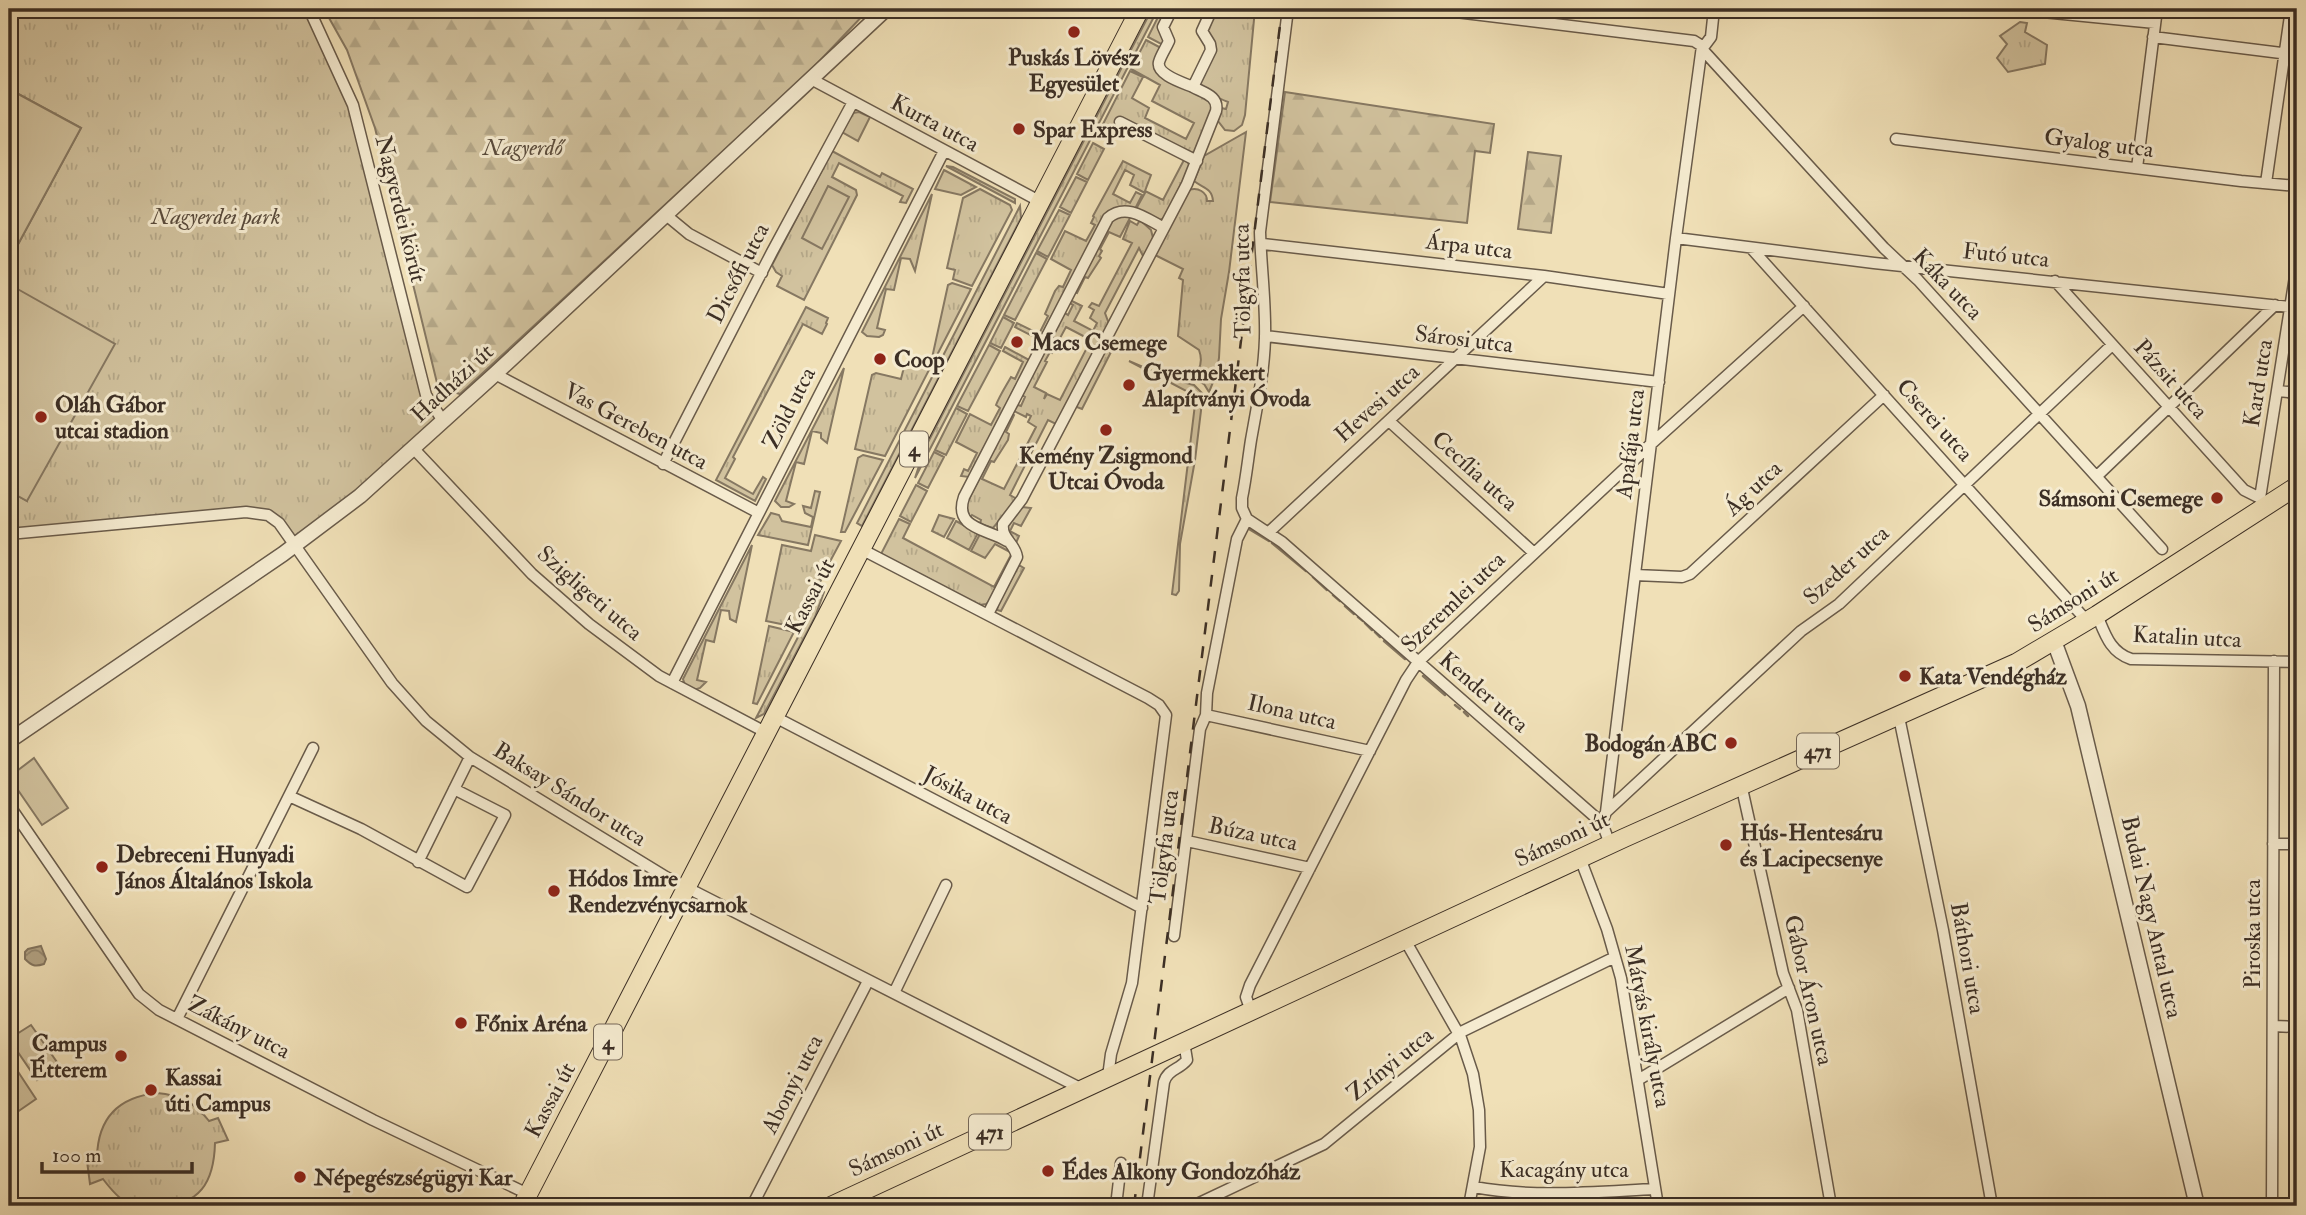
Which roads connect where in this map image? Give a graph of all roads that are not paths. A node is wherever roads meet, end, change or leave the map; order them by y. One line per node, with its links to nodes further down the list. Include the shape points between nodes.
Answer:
1 (309, 9): 52 (street, Nagyerdei körút, via 353,104 426,395)
2 (886, 9): 17 (street, Hadházi út)
3 (1140, 9): 27 (main road, Kassai út / 4)
4 (1172, 9): 18 (street, via 1163,27 1169,41 1159,68)
5 (1212, 9): 18 (street, via 1202,31 1210,53)
6 (1288, 9): 31 (street, Tölgyfa utca, via 1260,232)
7 (1432, 9): 14 (street)
8 (1714, 9): 14 (street, Apafája utca, via 1711,37)
9 (2012, 9): 12 (street)
10 (2157, 9): 12 (street)
11 (2291, 9): 15 (street)
12 (2155, 23): 13 (street)
13 (2153, 37): 15 (street); 24 (street)
14 (1698, 45): 30 (street, Apafája utca); 34 (street, Káka utca)
15 (2284, 54): 16 (street); 25 (street)
16 (2297, 55)
17 (811, 79): 19 (street, Kurta utca); 28 (street, Hadházi út)
18 (1193, 87): 23 (street, via 1213,98 1217,106)
19 (853, 102): 22 (street, Kurta utca); 35 (street, Dicsőfi utca)
20 (1120, 122): 23 (street)
21 (1896, 139): 24 (street, Gyalog utca)
22 (944, 151): 27 (street, Kurta utca); 61 (street, Zöld utca)
23 (1197, 161): 29 (street)
24 (2137, 168): 25 (street, Gyalog utca)
25 (2266, 183): 26 (street, Gyalog utca)
26 (2297, 186)
27 (1041, 202): 67 (main road, Kassai út / 4)
28 (666, 215): 35 (street, via 689,234); 45 (street, Hadházi út)
29 (1164, 228): 65 (street, via 1022,499 1003,524); 65 (street, via 1127,211 1108,218 964,496 961,508 967,520)
30 (1676, 238): 32 (street, Futó utca); 38 (street, Apafája utca)
31 (1263, 244): 36 (street, Árpa utca); 42 (street, Tölgyfa utca)
32 (1751, 248): 34 (street, Futó utca); 40 (street, Cserei utca)
33 (2297, 264): 41 (street, Kard utca)
34 (1903, 265): 37 (street, Futó utca); 51 (street, Káka utca)
35 (762, 273): 56 (street, Dicsőfi utca)
36 (1544, 276): 38 (street, Árpa utca); 44 (street, Hevesi utca)
37 (2055, 281): 39 (street, Futó utca); 43 (street, Pázsit utca)
38 (1669, 294): 46 (street, Apafája utca)
39 (2275, 305): 41 (street, Futó utca); 50 (street)
40 (1804, 306): 49 (street, Cserei utca); 54 (street, Szeremlei utca)
41 (2291, 307): 47 (street, Kard utca)
42 (1265, 337): 44 (street, Sárosi utca); 62 (street, Tölgyfa utca, via 1242,498)
43 (2112, 345): 50 (street, Pázsit utca); 51 (street, Szeder utca)
44 (1456, 359): 46 (street, Sárosi utca); 53 (street, Hevesi utca)
45 (495, 374): 52 (street, Hadházi út); 56 (street, Vas Gereben utca)
46 (1658, 382): 54 (street, Apafája utca)
47 (2278, 391): 48 (street); 60 (street, Kard utca)
48 (2297, 393)
49 (1885, 395): 58 (street, Cserei utca); 70 (street, Ág utca, via 1690,574)
50 (2169, 408): 57 (street); 60 (street, Pázsit utca, via 2244,490)
51 (2040, 414): 57 (street, Káka utca); 58 (street, Szeder utca)
52 (443, 421): 55 (street, Hadházi út)
53 (1389, 421): 63 (street, Hevesi utca); 69 (street, Cecília utca)
54 (1651, 444): 69 (street, Szeremlei utca); 70 (street, Apafája utca)
55 (414, 449): 66 (street, Hadházi út); 77 (street, Szigligeti utca, via 555,595)
56 (663, 464): 61 (street, Vas Gereben utca)
57 (2097, 477): 68 (street, Káka utca)
58 (1965, 484): 72 (street, Cserei utca); 89 (street, Szeder utca)
59 (2297, 486): 60 (main road, Sámsoni út / 471)
60 (2262, 503): 72 (main road, Sámsoni út / 471)
61 (759, 513): 77 (street, Zöld utca)
62 (1245, 515): 63 (street, Kender utca); 78 (street, Tölgyfa utca)
63 (1269, 532): 74 (street, Kender utca)
64 (9, 534): 66 (street, via 246,512 268,515)
65 (1009, 542): 71 (street, via 1017,559)
66 (294, 546): 81 (street, Hadházi út); 84 (street, Baksay Sándor utca, via 400,694)
67 (861, 549): 71 (street); 80 (main road, Kassai út / 4)
68 (2162, 549)
69 (1534, 552): 74 (street, Szeremlei utca)
70 (1635, 575): 89 (street, Apafája utca)
71 (988, 614): 99 (street, via 1152,700 1166,715)
72 (2092, 618): 73 (main road, Sámsoni út / 471); 75 (street, Katalin utca, via 2111,646 2131,659)
73 (2054, 641): 79 (main road, Sámsoni út / 471); 128 (street, Budai Nagy Antal utca, via 2078,706)
74 (1418, 662): 83 (street, Szeremlei utca); 89 (street, Kender utca)
75 (2274, 662): 76 (street, Katalin utca); 92 (street, Piroska utca)
76 (2297, 662)
77 (672, 684): 80 (street, Szigligeti utca)
78 (1206, 715): 83 (street, Ilona utca); 90 (street, Tölgyfa utca, via 1200,729)
79 (1899, 717): 85 (main road, Sámsoni út / 471); 127 (street, Báthori utca)
80 (771, 725): 98 (main road, Kassai út / 4); 99 (street, Jósika utca)
81 (9, 741)
82 (313, 748): 87 (street)
83 (1370, 751): 96 (street, Szeremlei utca)
84 (470, 757): 86 (street); 98 (street, Baksay Sándor utca)
85 (1741, 784): 91 (main road, Sámsoni út / 471); 104 (street, Gábor Áron utca)
86 (454, 789): 95 (street); 95 (street, via 505,815 467,887)
87 (289, 796): 95 (street); 107 (street)
88 (9, 806): 107 (street, Zákány utca, via 139,994)
89 (1604, 818): 91 (street)
90 (1187, 841): 96 (street, Búza utca); 100 (street, Tölgyfa utca)
91 (1611, 844): 94 (main road, Sámsoni út / 471)
92 (2273, 844): 93 (street); 108 (street, Piroska utca)
93 (2297, 844)
94 (1580, 858): 101 (main road, Sámsoni út / 471); 102 (street, Mátyás király utca)
95 (418, 862)
96 (1310, 868): 106 (street, Szeremlei utca, via 1248,989)
97 (946, 885): 105 (street)
98 (687, 889): 103 (street, Baksay Sándor utca); 118 (main road, Kassai út / 4)
99 (1142, 908): 112 (street, via 1132,983)
100 (1174, 936)
101 (1405, 940): 106 (main road, Sámsoni út / 471); 110 (street)
102 (1615, 957): 110 (street, Zrínyi utca); 113 (street, Mátyás király utca)
103 (868, 981): 105 (street, Baksay Sándor utca); 120 (street, Abonyi utca)
104 (1789, 988): 113 (street); 126 (street, Gábor Áron utca, via 1798,1013)
105 (894, 993): 114 (street, Baksay Sándor utca)
106 (1251, 1011): 111 (main road, Sámsoni út / 471)
107 (177, 1019): 118 (street, Zákány utca)
108 (2273, 1026): 109 (street); 129 (street, Piroska utca)
109 (2297, 1027)
110 (1459, 1034): 116 (street, via 1479,1110 1480,1155); 123 (street, Zrínyi utca, via 1324,1144)
111 (1184, 1042): 112 (main road, Sámsoni út / 471); 122 (street, via 1187,1060 1169,1072 1164,1082)
112 (1108, 1077): 114 (main road, Sámsoni út / 471)
113 (1638, 1080): 117 (street, Mátyás király utca)
114 (1082, 1089): 119 (main road, Sámsoni út / 471)
115 (1121, 1163): 121 (street)
116 (1474, 1187): 117 (street, Kacagány utca, via 1546,1194); 124 (street)
117 (1655, 1189): 125 (street, Mátyás király utca)
118 (525, 1200)
119 (840, 1204)
120 (752, 1206)
121 (1116, 1206)
122 (1147, 1206)
123 (1192, 1206)
124 (1469, 1206)
125 (1658, 1206)
126 (1831, 1206)
127 (1992, 1206)
128 (2197, 1206)
129 (2272, 1206)

